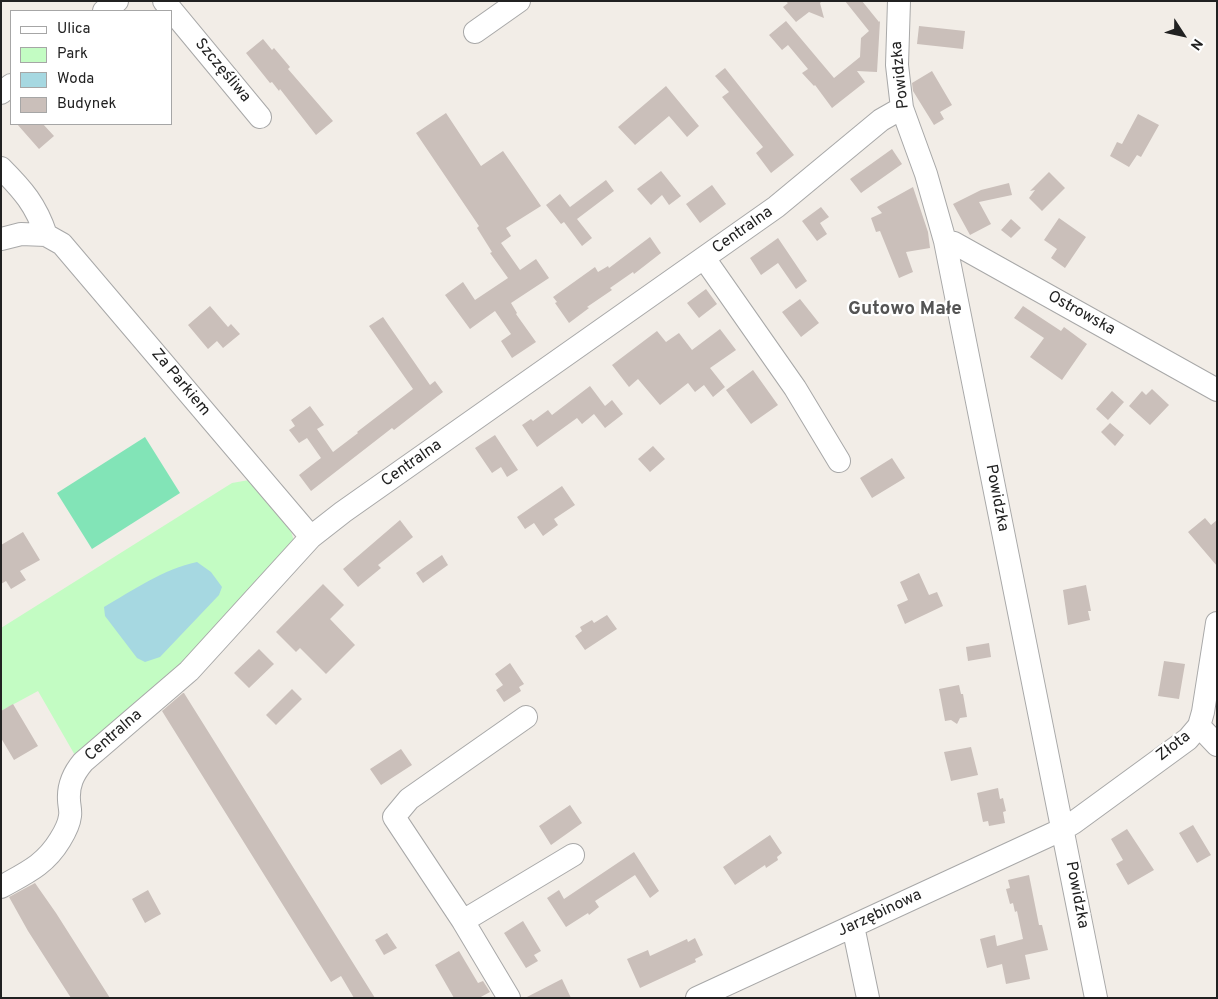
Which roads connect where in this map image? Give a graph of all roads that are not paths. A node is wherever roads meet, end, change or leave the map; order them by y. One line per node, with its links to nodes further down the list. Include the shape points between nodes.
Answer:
1 (117, 1): 4 (street)
2 (519, 1): 6 (street)
3 (899, 1): 7 (street, Powidzka, via 897,65)
4 (105, 10)
5 (172, 11): 8 (street, Szczęśliwa)
6 (475, 32)
7 (902, 108): 12 (street, Powidzka, via 926,174); 13 (street, Centralna, via 881,120 776,207)
8 (260, 117)
9 (1, 168): 10 (street, via 24,190)
10 (46, 234): 11 (street, via 21,234); 16 (street, Za Parkiem, via 62,244)
11 (1, 239)
12 (945, 241): 14 (street, Ostrowska, via 954,243); 21 (street, Powidzka)
13 (704, 258): 15 (street, via 795,388); 16 (street, Centralna)
14 (1217, 390)
15 (839, 461)
16 (311, 537): 23 (street, Centralna, via 189,671 83,762 70,783 68,827 52,853 38,866)
17 (1217, 623): 19 (street, Złota)
18 (526, 717): 24 (street, via 409,799 394,817)
19 (1199, 726): 20 (street); 21 (street, Złota, via 1188,739)
20 (1217, 745)
21 (1063, 829): 25 (street, Jarzębinowa); 29 (street, Powidzka)
22 (573, 854): 24 (street)
23 (1, 887)
24 (463, 921): 26 (street)
25 (853, 926): 27 (street, Jarzębinowa); 28 (street)
26 (509, 998)
27 (697, 998)
28 (868, 998)
29 (1096, 998)

